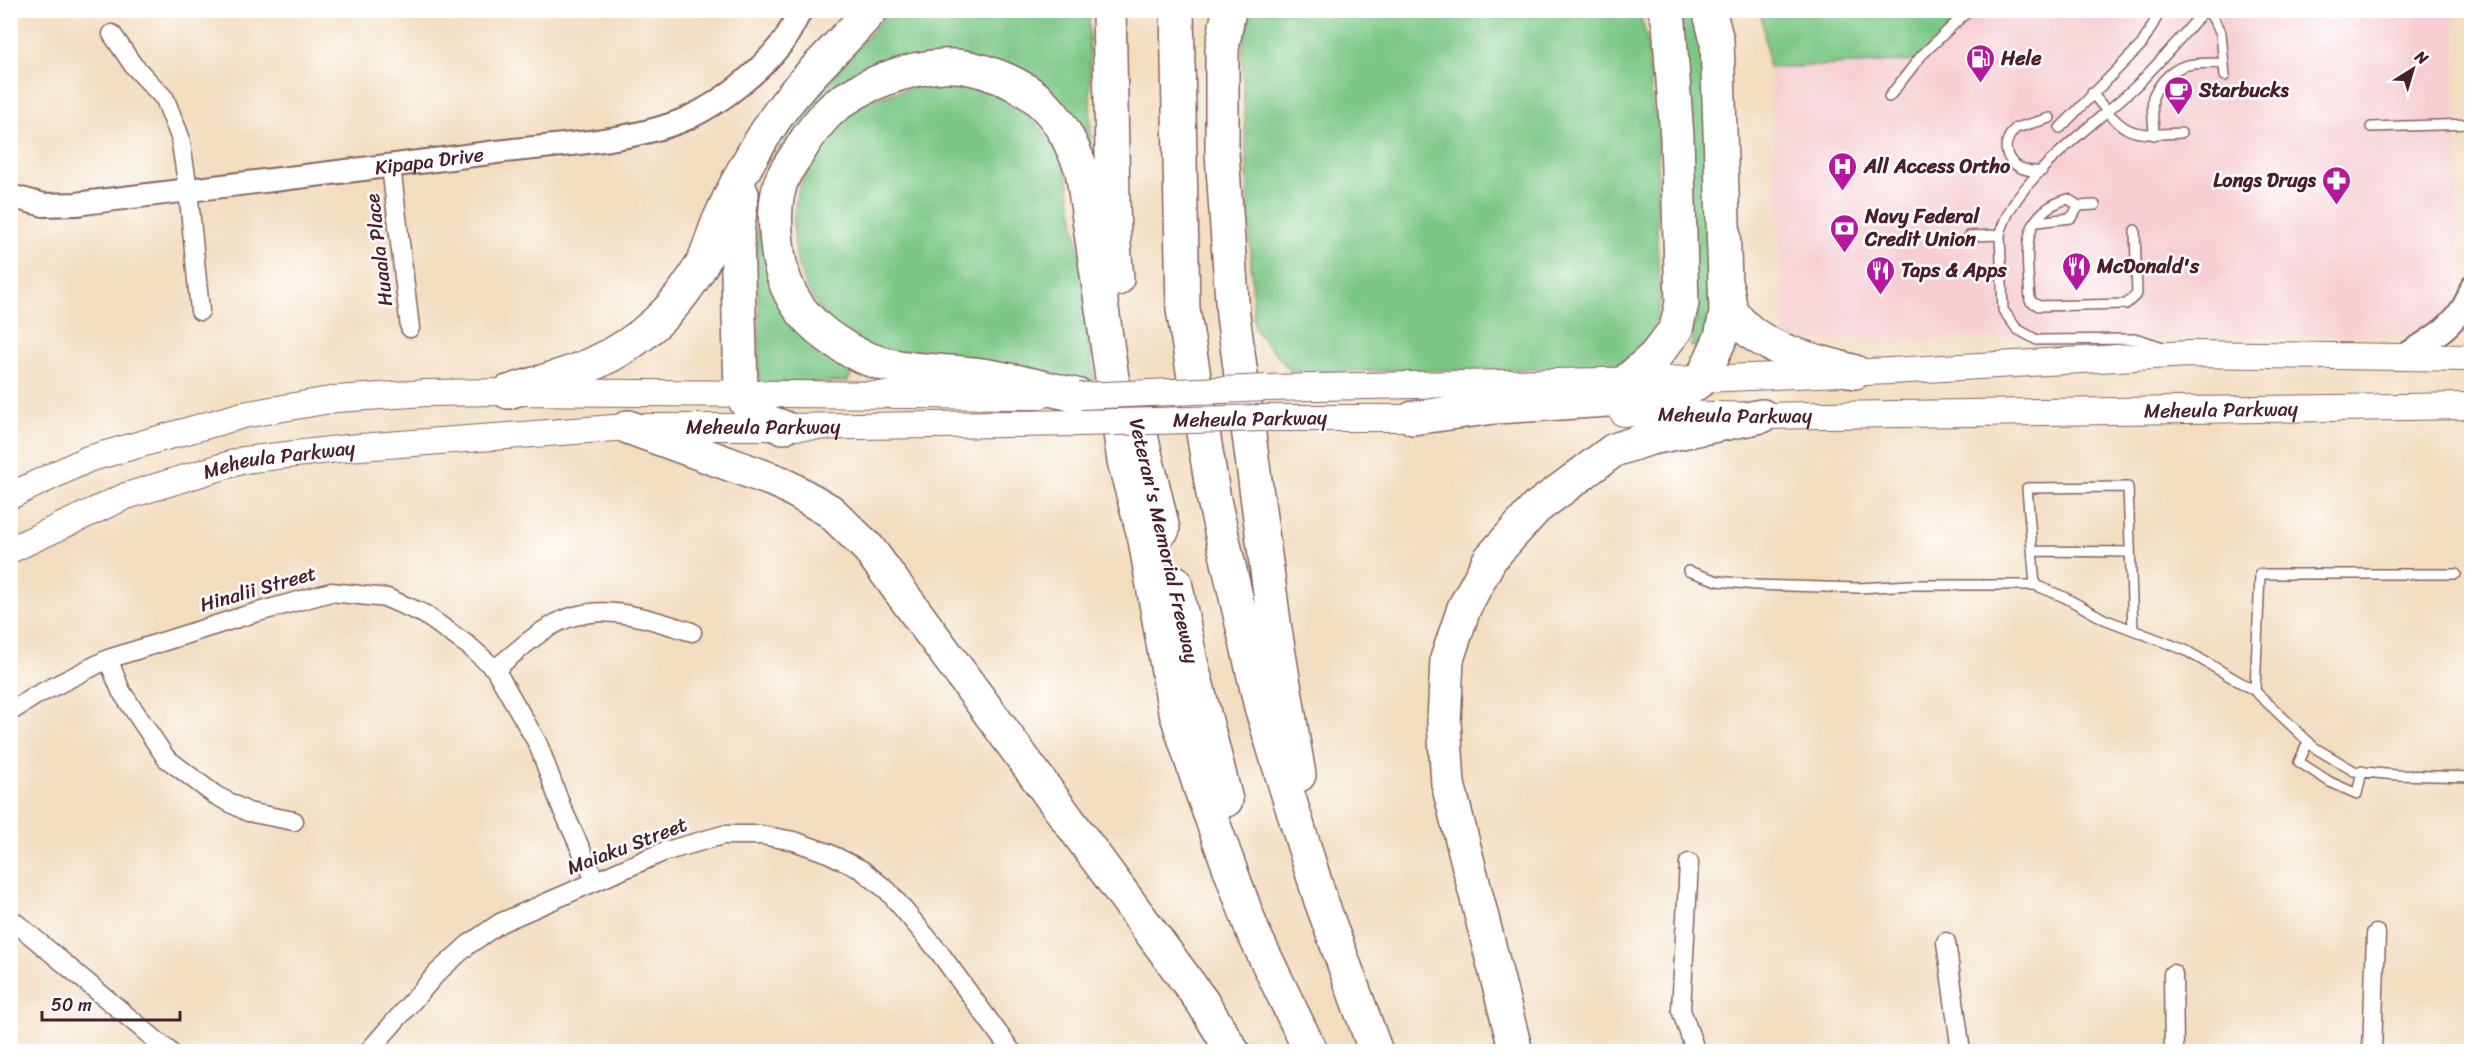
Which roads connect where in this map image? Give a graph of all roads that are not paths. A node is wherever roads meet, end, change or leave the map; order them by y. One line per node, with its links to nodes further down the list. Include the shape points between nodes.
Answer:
1 (801, 10): 24 (street, Kipapa Drive, via 783,41 751,75 712,106 685,119 653,130 608,138)
2 (871, 10): 23 (highway, via 843,44 795,90)
3 (1109, 10): 81 (highway, Veteran's Memorial Freeway, via 1114,245 1125,370 1226,803 1262,909)
4 (1177, 10): 71 (highway, via 1183,309 1188,343 1214,500 1261,707)
5 (1229, 10): 71 (highway, via 1222,49 1222,153 1233,315 1275,630)
6 (1665, 10): 42 (highway, via 1677,138 1682,303 1676,328 1655,356)
7 (1709, 10): 34 (highway, via 1717,40)
8 (1969, 10): 15 (lane, via 1921,56)
9 (2161, 10): 14 (lane, via 2142,44)
10 (2206, 10): 12 (lane, via 2221,33); 16 (lane)
11 (112, 34): 26 (street, via 133,65 165,99 180,137)
12 (2222, 63): 13 (lane); 22 (lane, via 2192,64 2170,72 2155,91)
13 (2225, 76)
14 (2092, 93): 16 (lane); 20 (lane)
15 (1889, 97)
16 (2107, 112): 22 (lane, via 2133,133); 25 (lane)
17 (2050, 118): 25 (lane, via 2016,128 2007,142 2014,165 2029,172)
18 (2472, 124): 19 (lane)
19 (2371, 127)
20 (2060, 128)
21 (2181, 133): 22 (lane)
22 (2154, 135)
23 (755, 152): 44 (highway, via 721,215 703,261 666,314 636,340 594,364); 45 (highway, via 743,189 737,234)
24 (391, 166): 26 (street, Kipapa Drive); 37 (street, Huaala Place)
25 (2042, 171): 32 (lane, via 2021,192)
26 (188, 189): 27 (street, Kipapa Drive, via 76,204 44,205); 36 (street)
27 (10, 196)
28 (2095, 205): 29 (lane)
29 (2079, 206): 30 (lane, via 2071,218); 30 (lane, via 2068,199 2054,203 2042,211)
30 (2037, 222): 31 (lane, via 2027,240 2030,301 2039,306 2126,304 2138,294)
31 (2135, 230)
32 (2000, 235): 33 (lane); 38 (lane, via 2003,310 2017,329 2037,340 2138,339)
33 (1969, 236)
34 (1726, 286): 41 (highway, via 1732,314 1755,335 1778,348); 43 (highway, via 1721,337)
35 (2472, 288): 39 (street, via 2467,304 2444,331)
36 (200, 311)
37 (411, 328)
38 (2188, 354): 39 (main road, Meheula Parkway); 41 (main road, Meheula Parkway)
39 (2402, 357): 40 (main road, Meheula Parkway)
40 (2472, 358)
41 (1855, 372): 43 (main road, Meheula Parkway)
42 (1629, 379): 43 (main road, Meheula Parkway); 47 (main road, Meheula Parkway, bridge, via 1268,388)
43 (1702, 379): 49 (highway, via 1687,390 1656,397 1495,407)
44 (508, 392): 45 (main road, Meheula Parkway); 52 (main road, Meheula Parkway, via 336,399 243,415 88,459)
45 (741, 393): 47 (main road, Meheula Parkway); 51 (highway, via 750,411 763,421)
46 (2472, 406): 48 (main road, Meheula Parkway)
47 (1081, 409): 49 (main road, Meheula Parkway, bridge, via 1264,418); 51 (main road, Meheula Parkway); 80 (highway, via 983,375 886,366 851,351 814,327 791,297 778,265 775,224 779,188 814,128 835,107 899,74 944,66 978,70 1015,83 1046,106 1071,143 1082,170 1124,461 1145,540 1174,706 1253,932)
48 (1762, 416): 49 (main road, Meheula Parkway, via 1630,413); 83 (highway, via 1651,438 1614,450 1536,508 1490,559 1464,608 1447,659 1444,722 1448,784)
49 (1413, 418)
50 (628, 427): 51 (main road, Meheula Parkway); 53 (main road, Meheula Parkway, via 347,448 244,460 126,496); 79 (highway, via 781,483 830,511 869,549 1203,1003)
51 (783, 427)
52 (10, 496)
53 (10, 550)
54 (2032, 551): 55 (lane); 55 (lane, via 2027,488 2128,487); 58 (lane)
55 (2130, 552): 59 (lane)
56 (1688, 571): 58 (lane, via 1718,581 1756,585 1859,588)
57 (2456, 574): 63 (lane, via 2260,574)
58 (2035, 585): 59 (lane)
59 (2133, 630): 63 (lane, via 2185,650)
60 (692, 632): 62 (street, via 629,613 582,614 547,628)
61 (108, 658): 62 (street, Hinalii Street, via 331,591 387,598 424,614); 64 (street, Hinalii Street); 68 (street, via 121,691 166,758 215,795 248,812)
62 (495, 669): 70 (street, Hinalii Street, via 538,744)
63 (2255, 692): 65 (lane)
64 (10, 712)
65 (2308, 742): 66 (lane, via 2354,771); 66 (lane, via 2299,762 2330,782 2357,794)
66 (2362, 771): 67 (lane)
67 (2472, 777)
68 (294, 821)
69 (1689, 863): 84 (street, via 1681,1010)
70 (595, 880): 77 (street, Maiaku Street, via 500,922 468,945 438,972); 78 (street, Maiaku Street, via 663,852 723,835 761,835 828,853 862,870 888,891 939,952)
71 (1320, 898): 82 (highway)
72 (10, 918): 76 (street)
73 (2376, 934): 87 (street)
74 (1946, 942): 85 (street)
75 (2173, 974): 86 (street)
76 (170, 1052)
77 (368, 1052)
78 (1012, 1052)
79 (1233, 1052)
80 (1311, 1052)
81 (1320, 1052)
82 (1376, 1052)
83 (1516, 1052)
84 (1696, 1052)
85 (1961, 1052)
86 (2174, 1052)
87 (2372, 1052)

